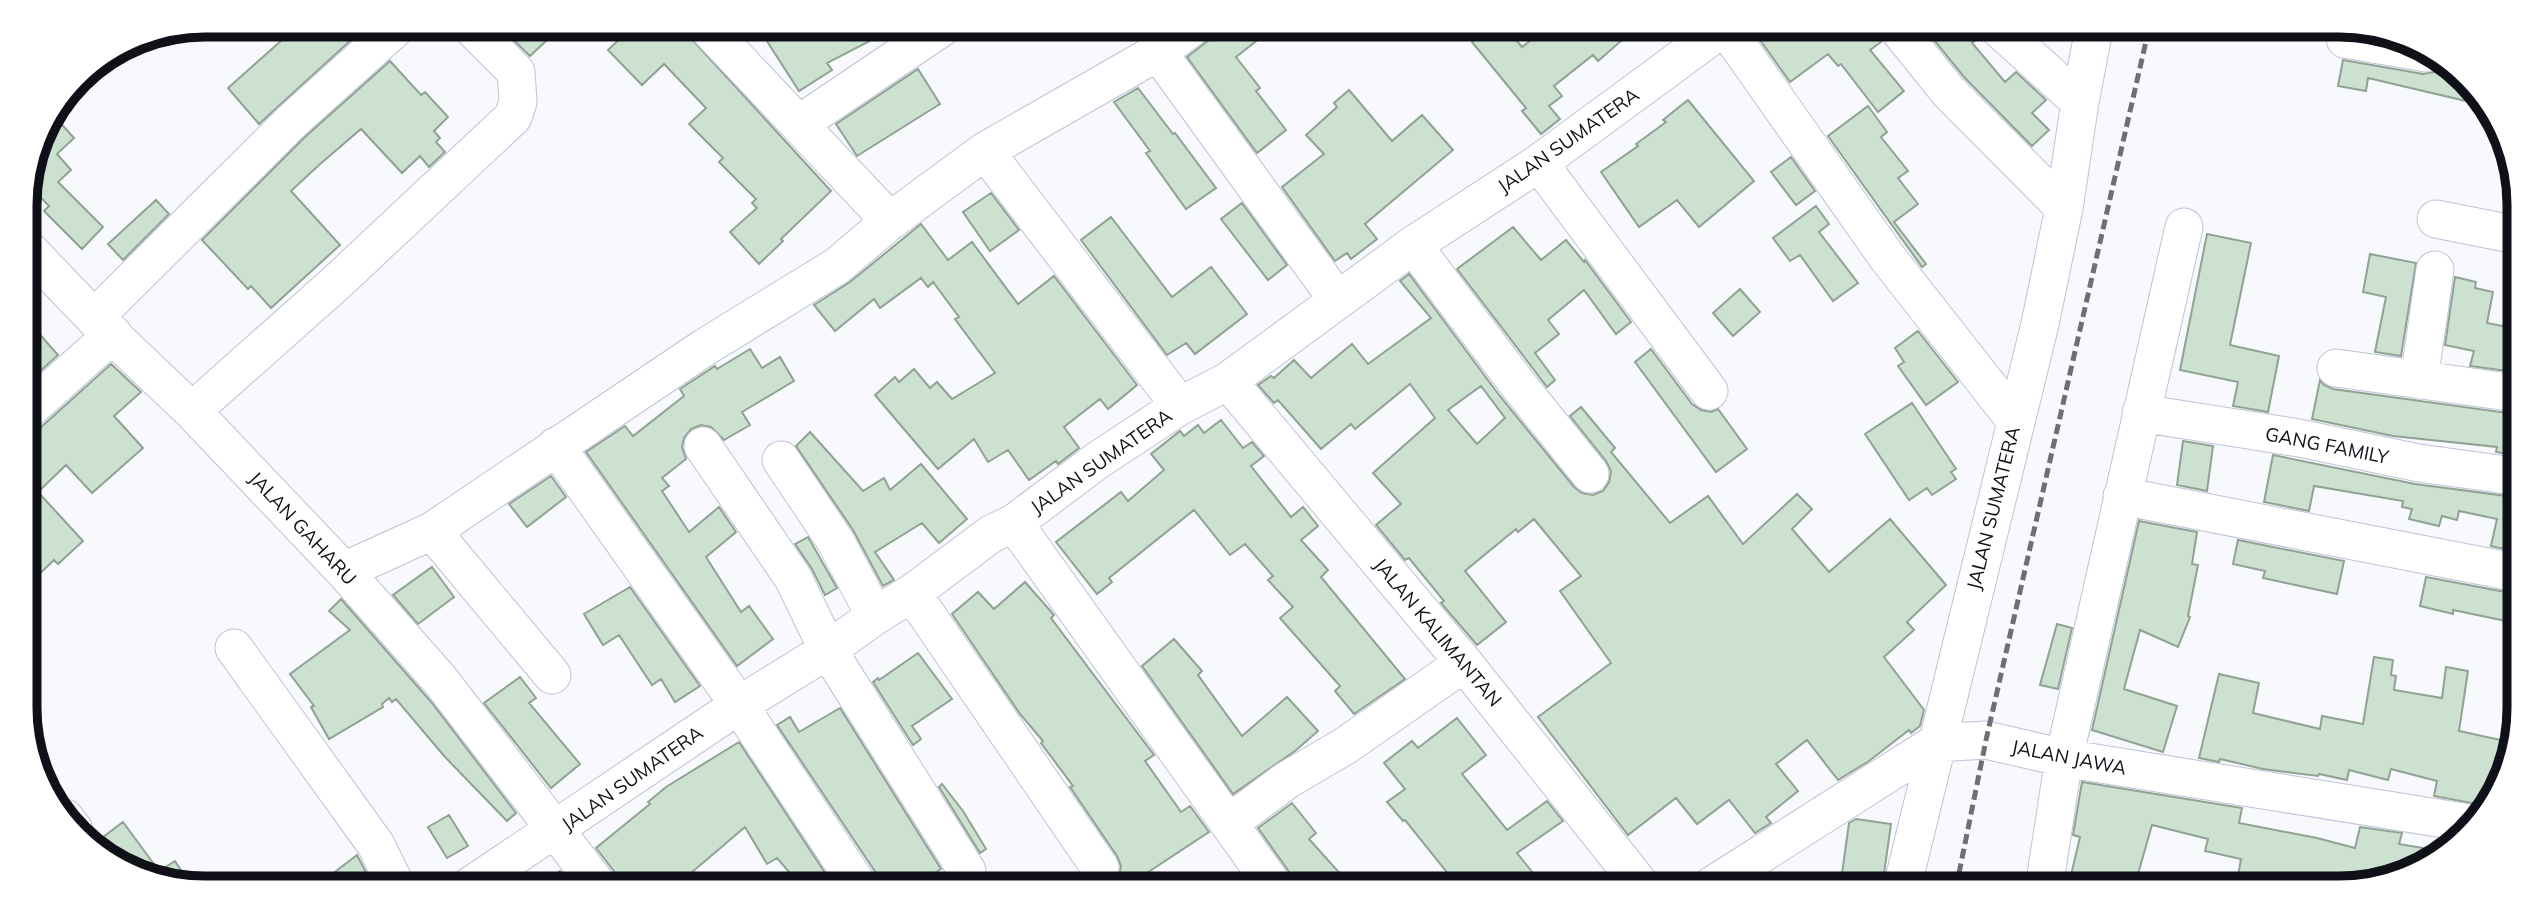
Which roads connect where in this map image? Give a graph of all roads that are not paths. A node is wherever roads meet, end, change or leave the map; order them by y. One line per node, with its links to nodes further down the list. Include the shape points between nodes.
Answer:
1 (386, 37): 27 (street, via 291,122)
2 (481, 37): 35 (street, via 516,72 518,102 513,117)
3 (716, 37): 15 (street)
4 (928, 37): 15 (street)
5 (1178, 37): 13 (street)
6 (1711, 37): 17 (street, JALAN SUMATERA)
7 (1734, 37): 37 (street, via 1887,257)
8 (1905, 37): 18 (street, via 1948,91)
9 (2008, 37): 14 (street)
10 (2092, 37): 14 (street, JALAN SUMATERA)
11 (2345, 39): 12 (street)
12 (2399, 48)
13 (1158, 52): 16 (street); 26 (street)
14 (2080, 102): 18 (street, JALAN SUMATERA)
15 (799, 124): 20 (street)
16 (985, 151): 20 (street); 34 (street)
17 (1539, 163): 23 (street, JALAN SUMATERA); 31 (street)
18 (2064, 208): 37 (street, JALAN SUMATERA)
19 (2436, 219): 22 (street)
20 (890, 221): 38 (street, via 837,266)
21 (2184, 227): 36 (street)
22 (2507, 233)
23 (1413, 245): 26 (street, JALAN SUMATERA); 41 (street)
24 (37, 258): 27 (street, JALAN GAHARU)
25 (2435, 270): 30 (street)
26 (1337, 299): 29 (street, JALAN SUMATERA)
27 (103, 326): 33 (street); 35 (street, JALAN GAHARU)
28 (2336, 368): 30 (street)
29 (1227, 380): 34 (street, JALAN SUMATERA); 52 (street, JALAN KALIMANTAN)
30 (2419, 380): 32 (street)
31 (1709, 391)
32 (2507, 392)
33 (37, 400)
34 (1180, 406): 44 (street, JALAN SUMATERA)
35 (192, 411): 46 (street, JALAN GAHARU)
36 (2141, 412): 42 (street, GANG FAMILY); 43 (street)
37 (2015, 420): 55 (street, JALAN SUMATERA)
38 (556, 446): 45 (street); 54 (street)
39 (702, 446): 51 (street, via 793,578)
40 (781, 460): 49 (street, via 835,542)
41 (1590, 474)
42 (2507, 475)
43 (2122, 496): 47 (street); 56 (street)
44 (1014, 523): 48 (street, JALAN SUMATERA, via 991,534); 57 (street)
45 (432, 531): 46 (street); 53 (street)
46 (344, 571): 59 (street, JALAN GAHARU, via 441,681)
47 (2507, 571)
48 (912, 593): 49 (street, JALAN SUMATERA); 60 (street)
49 (875, 616): 51 (street, JALAN SUMATERA)
50 (234, 648): 62 (street, via 376,845)
51 (828, 650): 54 (street, JALAN SUMATERA); 61 (street)
52 (1464, 663): 57 (street); 67 (street, JALAN KALIMANTAN)
53 (552, 675)
54 (738, 705): 59 (street, JALAN SUMATERA); 65 (street)
55 (1936, 743): 56 (street, JALAN JAWA, via 1986,740); 68 (street, JALAN JAWA); 69 (street, JALAN SUMATERA)
56 (2064, 758): 58 (street, JALAN JAWA); 70 (street)
57 (1229, 822): 66 (street)
58 (2463, 822)
59 (557, 830): 63 (street, JALAN SUMATERA); 64 (street, JALAN GAHARU)
60 (1100, 868)
61 (967, 871)
62 (391, 876)
63 (486, 876)
64 (591, 876)
65 (852, 876)
66 (1267, 876)
67 (1633, 876)
68 (1727, 876)
69 (1905, 876)
70 (2046, 876)

